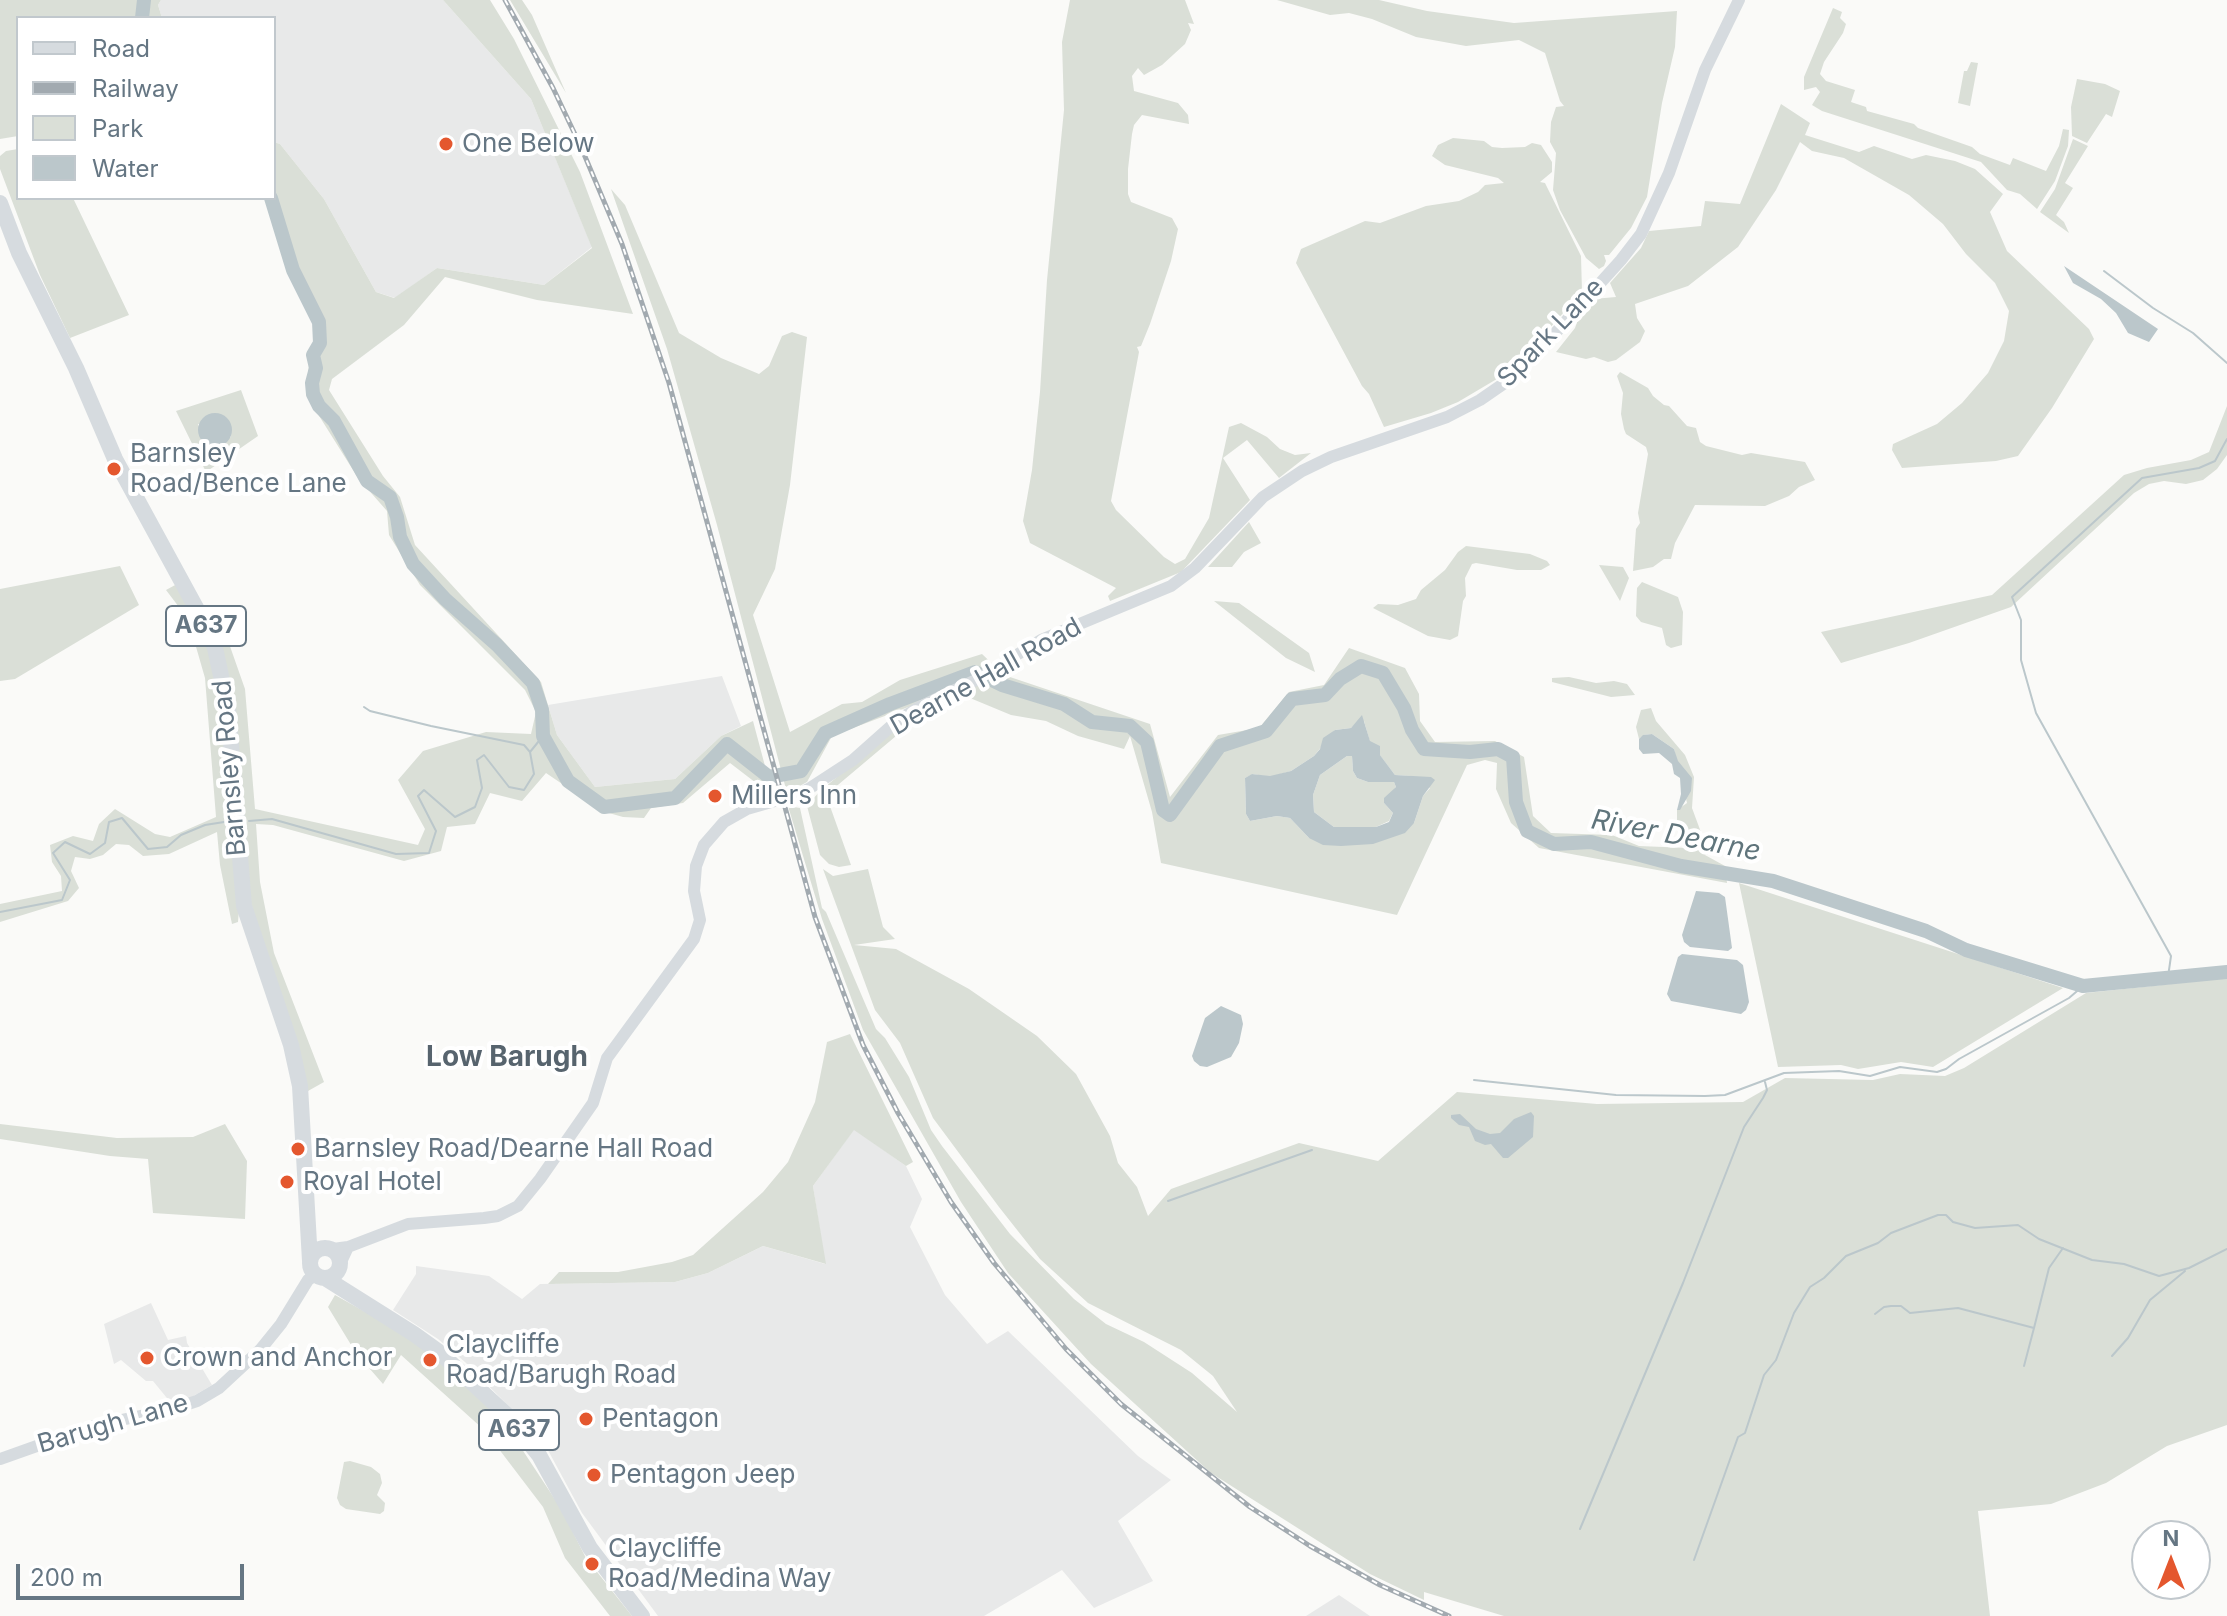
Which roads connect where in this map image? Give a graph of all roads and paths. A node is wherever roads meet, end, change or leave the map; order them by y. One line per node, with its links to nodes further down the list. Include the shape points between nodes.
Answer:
1 (1739, 0): 3 (main road, Spark Lane, via 1705,70 1641,234 1528,362 1463,410 1292,476 1256,504)
2 (0, 203): 4 (highway, Barnsley Road / A637, via 115,459 215,648 228,708 244,906 291,1045 300,1086 310,1231)
3 (1195, 568): 4 (main road, Dearne Hall Road, via 1159,592 1059,631 920,707 799,794 724,822 704,845 694,878 700,920 694,939 607,1058 593,1103 518,1206 498,1216 408,1224)
4 (329, 1262): 5 (main road, Barugh Lane, via 308,1280 265,1344 219,1388 173,1409 93,1426); 6 (highway, A637, via 346,1291 439,1352 508,1416 539,1455 590,1548)
5 (0, 1459)
6 (642, 1616)

